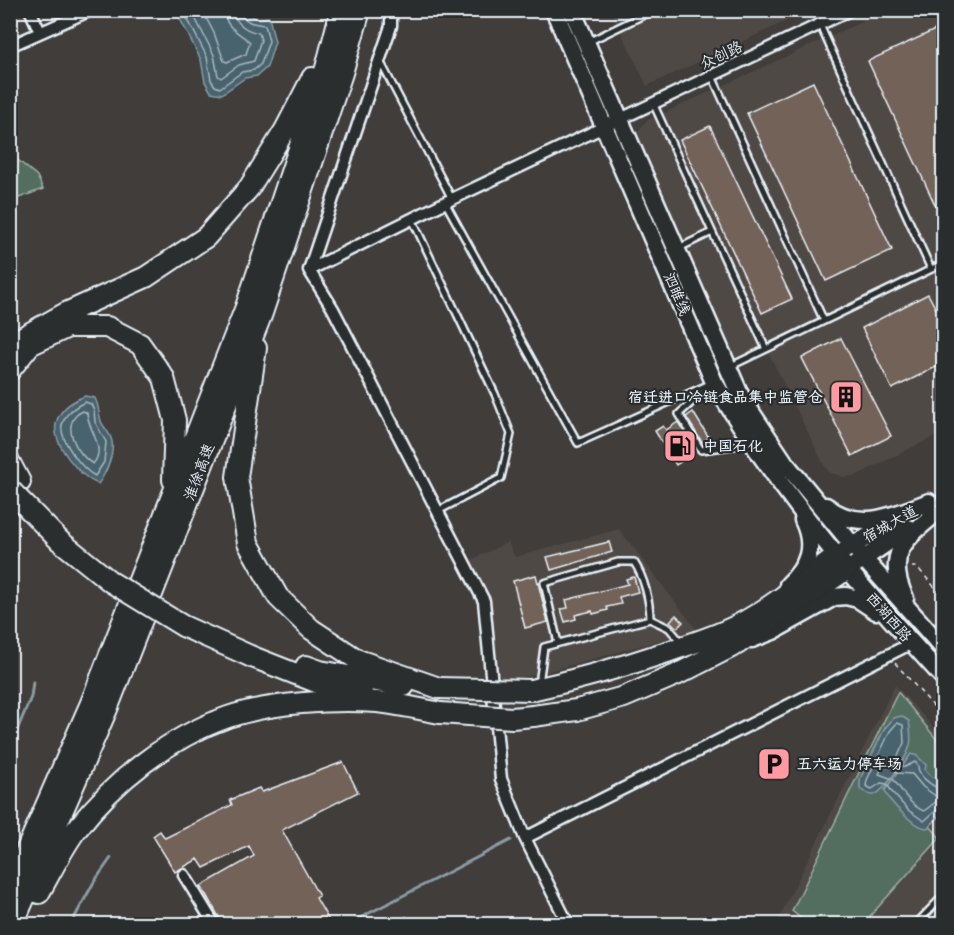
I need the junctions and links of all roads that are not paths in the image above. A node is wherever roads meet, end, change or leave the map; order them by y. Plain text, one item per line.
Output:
1 (30, 10) edge
2 (91, 10) edge
3 (391, 10) edge
4 (554, 10) edge
5 (572, 10) edge
6 (654, 10) edge
7 (850, 10) edge
8 (353, 12) edge
9 (820, 25) junction
10 (40, 32) junction
11 (332, 42) junction
12 (586, 43) junction
13 (10, 46) edge
14 (379, 60) junction
15 (712, 76) junction
16 (653, 103) junction
17 (620, 119) junction
18 (604, 126) junction
19 (448, 200) junction
20 (412, 219) junction
21 (712, 232) junction
22 (669, 253) junction
23 (944, 262) edge
24 (931, 269) junction
25 (309, 270) junction
26 (262, 313) junction
27 (824, 321) junction
28 (766, 349) junction
29 (10, 350) edge
30 (728, 368) junction
31 (10, 370) edge
32 (714, 382) junction
33 (753, 443) junction
34 (10, 463) edge
35 (15, 486) edge
36 (810, 494) junction
37 (173, 495) junction
38 (792, 498) junction
39 (938, 505) edge
40 (438, 511) junction
41 (850, 557) junction
42 (917, 619) junction
43 (650, 620) junction
44 (736, 635) junction
45 (907, 638) junction
46 (558, 643) junction
47 (684, 646) junction
48 (944, 649) edge
49 (249, 651) junction
50 (944, 678) edge
51 (439, 688) junction
52 (535, 689) junction
53 (440, 713) junction
54 (525, 838) junction
55 (184, 875) dead end
56 (10, 888) edge
57 (944, 895) edge
58 (13, 924) edge
59 (23, 924) edge
60 (214, 924) edge
61 (568, 924) edge
62 (916, 924) edge

1 - 10 street
2 - 10 street
3 - 14 street
4 - 18 main road, 泗睢线
5 - 12 main road, 泗睢线
6 - 12 lane
7 - 9 street, 众创路
8 - 11 highway, 淮徐高速
8 - 26 highway, 淮徐高速
9 - 15 street, 众创路
9 - 24 lane
10 - 13 street
11 - 29 highway
11 - 37 highway, 淮徐高速
12 - 17 main road, 泗睢线
14 - 19 lane
14 - 25 street
15 - 16 street, 众创路
15 - 27 lane
16 - 17 street, 众创路
16 - 21 lane
17 - 18 street, 众创路
17 - 22 main road, 泗睢线
18 - 19 street, 众创路
18 - 22 main road, 泗睢线
19 - 20 street, 众创路
19 - 32 lane
20 - 25 street, 众创路
20 - 40 lane
21 - 22 lane
21 - 28 lane
22 - 30 main road, 泗睢线
22 - 32 main road, 泗睢线
23 - 24 lane
24 - 27 lane
25 - 40 street
26 - 51 highway
26 - 58 highway, 淮徐高速
27 - 28 lane
28 - 30 lane
30 - 36 main road, 泗睢线
31 - 37 highway
32 - 33 main road, 泗睢线
32 - 33 lane
33 - 38 main road, 泗睢线
34 - 35 highway
35 - 49 highway, bridge
36 - 39 main road
36 - 41 main road, 泗睢线
37 - 56 highway, 淮徐高速
38 - 41 main road, 泗睢线
38 - 44 main road
39 - 41 main road, 宿城大道
39 - 42 main road
40 - 54 street
41 - 42 main road, 西湖西路
41 - 44 highway
41 - 45 main road, 西湖西路
42 - 48 main road, 西湖西路
43 - 46 lane
43 - 46 lane
43 - 47 lane
44 - 45 main road
44 - 47 highway
44 - 53 highway, bridge
45 - 50 main road, 西湖西路
45 - 54 street
46 - 52 lane
47 - 52 highway
49 - 51 highway
49 - 53 highway
51 - 52 highway, bridge
53 - 59 highway
54 - 61 street
55 - 60 street
57 - 62 lane

